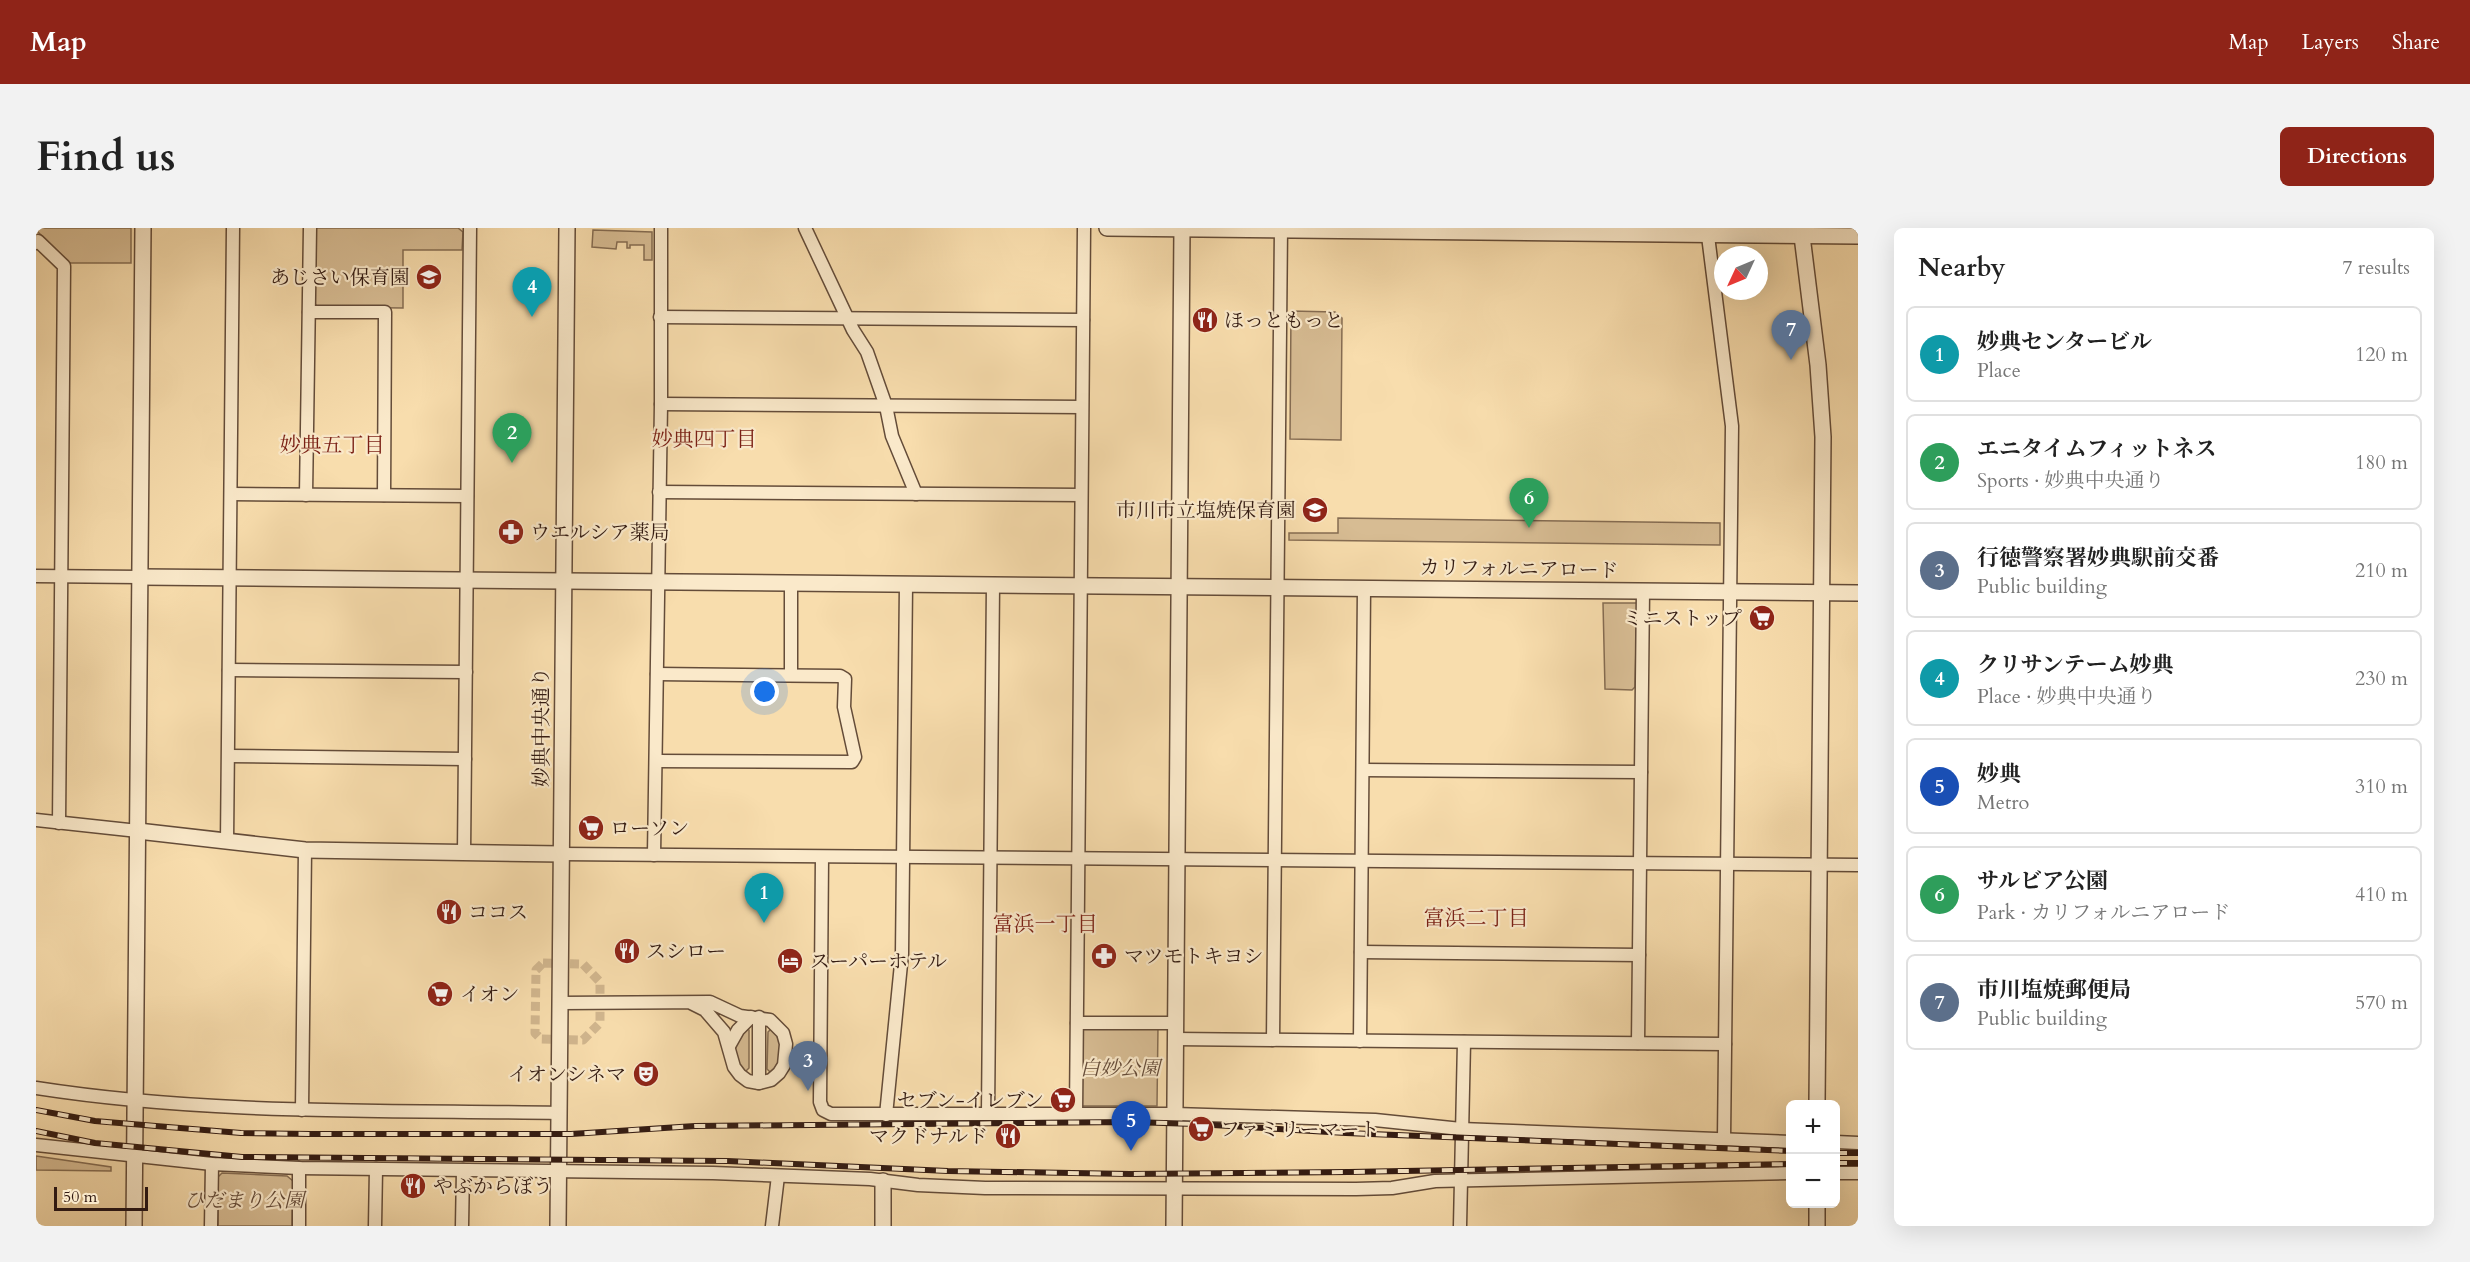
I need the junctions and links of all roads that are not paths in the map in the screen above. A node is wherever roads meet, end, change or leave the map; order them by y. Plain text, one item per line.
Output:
1 (143, 228) edge
2 (233, 228) edge
3 (310, 228) edge
4 (470, 228) edge
5 (567, 228) edge
6 (661, 228) edge
7 (805, 228) edge
8 (1084, 228) edge
9 (1107, 228) edge
10 (1182, 228) edge
11 (1281, 229) edge
12 (1423, 230) edge
13 (1508, 230) edge
14 (1707, 231) edge
15 (1801, 232) edge
16 (1858, 236) edge
17 (36, 243) edge
18 (309, 312) junction
19 (660, 317) junction
20 (848, 318) junction
21 (1083, 320) junction
22 (661, 404) junction
23 (886, 406) junction
24 (1081, 407) junction
25 (659, 492) junction
26 (231, 494) junction
27 (916, 494) junction
28 (306, 495) junction
29 (384, 495) junction
30 (1081, 495) junction
31 (467, 496) junction
32 (36, 576) edge
33 (61, 576) junction
34 (140, 577) junction
35 (230, 578) junction
36 (467, 580) junction
37 (563, 581) junction
38 (658, 582) junction
39 (791, 583) junction
40 (906, 585) junction
41 (993, 585) junction
42 (1080, 586) junction
43 (1180, 587) junction
44 (1277, 588) junction
45 (1364, 589) junction
46 (1643, 591) junction
47 (1731, 592) junction
48 (1822, 592) junction
49 (1858, 592) edge
50 (229, 670) junction
51 (466, 672) junction
52 (657, 674) junction
53 (791, 675) junction
54 (229, 756) junction
55 (465, 759) junction
56 (656, 761) junction
57 (1363, 770) junction
58 (1641, 772) junction
59 (36, 820) edge
60 (59, 822) junction
61 (138, 831) junction
62 (227, 842) junction
63 (304, 850) junction
64 (464, 853) junction
65 (562, 854) junction
66 (654, 855) junction
67 (822, 857) junction
68 (903, 857) junction
69 (990, 859) junction
70 (1079, 859) junction
71 (1177, 860) junction
72 (1275, 861) junction
73 (1362, 862) junction
74 (1641, 864) junction
75 (1728, 864) junction
76 (1819, 865) junction
77 (1858, 865) edge
78 (1361, 952) junction
79 (1639, 955) junction
80 (561, 1003) junction
81 (691, 1003) junction
82 (755, 1017) junction
83 (1077, 1023) junction
84 (1176, 1023) junction
85 (1175, 1040) junction
86 (1273, 1040) junction
87 (1360, 1041) junction
88 (1464, 1042) junction
89 (1638, 1043) junction
90 (1725, 1044) junction
91 (729, 1046) junction
92 (759, 1083) junction
93 (36, 1088) edge
94 (135, 1100) junction
95 (1817, 1100) edge
96 (302, 1110) junction
97 (559, 1113) junction
98 (988, 1114) junction
99 (1076, 1114) junction
100 (1175, 1114) junction
101 (886, 1115) junction
102 (1461, 1129) junction
103 (1724, 1139) junction
104 (1786, 1142) edge
105 (1840, 1143) edge
106 (1858, 1143) edge
107 (36, 1145) edge
108 (135, 1157) junction
109 (212, 1164) junction
110 (299, 1168) junction
111 (376, 1169) junction
112 (463, 1170) junction
113 (558, 1171) junction
114 (1786, 1173) edge
115 (1840, 1173) edge
116 (1858, 1173) edge
117 (778, 1176) junction
118 (1460, 1180) junction
119 (883, 1181) junction
120 (1174, 1190) junction
121 (1817, 1208) edge
122 (134, 1226) edge
123 (211, 1226) edge
124 (298, 1226) edge
125 (375, 1226) edge
126 (462, 1226) edge
127 (558, 1226) edge
128 (772, 1226) edge
129 (883, 1226) edge
130 (1174, 1226) edge
131 (1460, 1226) edge
132 (1817, 1226) edge

1 - 34 street
2 - 26 street
3 - 18 street
4 - 31 street
5 - 37 street, 妙典中央通り
6 - 19 street
7 - 20 street
8 - 21 street
9 - 10 street
10 - 11 street
10 - 43 street
11 - 12 street
11 - 44 street
12 - 13 street
13 - 14 street
14 - 15 street
14 - 47 street
15 - 16 street
15 - 48 street
17 - 33 street
18 - 28 street
18 - 29 street
19 - 20 street
19 - 22 street
20 - 21 street
20 - 23 street
21 - 24 street
22 - 23 street
22 - 25 street
23 - 24 street
23 - 27 street
24 - 30 street
25 - 27 street
25 - 38 street
26 - 28 street
26 - 35 street
27 - 30 street
28 - 29 street
29 - 31 street
30 - 42 street
31 - 36 street
32 - 33 street
33 - 34 street
33 - 60 street
34 - 35 street, カリフォルニアロード
34 - 61 street
35 - 36 street, カリフォルニアロード
35 - 50 street
36 - 37 street, カリフォルニアロード
36 - 51 street
37 - 38 street, カリフォルニアロード
37 - 65 street, 妙典中央通り
38 - 39 street, カリフォルニアロード
38 - 52 street
39 - 40 street, カリフォルニアロード
39 - 53 street
40 - 41 street, カリフォルニアロード
40 - 68 street
41 - 42 street, カリフォルニアロード
41 - 69 street
42 - 43 street, カリフォルニアロード
42 - 70 street
43 - 44 street, カリフォルニアロード
43 - 71 street
44 - 45 street, カリフォルニアロード
44 - 72 street
45 - 46 street, カリフォルニアロード
45 - 57 street
46 - 47 street, カリフォルニアロード
46 - 58 street
47 - 48 street, カリフォルニアロード
47 - 75 street
48 - 49 street, カリフォルニアロード
48 - 76 street
50 - 51 street
50 - 54 street
51 - 55 street
52 - 53 street
52 - 56 street
53 - 56 street
54 - 55 street
54 - 62 street
55 - 64 street
56 - 66 street
57 - 58 street
57 - 73 street
58 - 74 street
59 - 60 street
60 - 61 street
61 - 62 street
61 - 94 street
62 - 63 street
63 - 64 street
63 - 96 street
64 - 65 street
65 - 66 street
65 - 80 street, 妙典中央通り
66 - 67 street
67 - 68 street
67 - 101 street
68 - 69 street
68 - 101 street
69 - 70 street
69 - 98 street
70 - 71 street
70 - 83 street
71 - 72 street
71 - 84 street
72 - 73 street
72 - 86 street
73 - 74 street
73 - 78 street
74 - 75 street
74 - 79 street
75 - 76 street
75 - 90 street
76 - 77 street
76 - 95 street
78 - 79 street
78 - 87 street
79 - 89 street
80 - 81 street
80 - 97 street, 妙典中央通り
81 - 82 street
81 - 91 street
82 - 91 street
82 - 92 street
82 - 92 street
83 - 84 street
83 - 99 street
84 - 85 street
85 - 86 street
85 - 100 street
86 - 87 street
87 - 88 street
88 - 89 street
88 - 102 street
89 - 90 street
90 - 103 street
91 - 92 street
93 - 94 street
94 - 96 street
94 - 108 street
96 - 97 street
97 - 113 street, 妙典中央通り
98 - 99 street
98 - 101 street
99 - 100 street
100 - 102 street
100 - 120 street
102 - 103 street
102 - 118 street
103 - 104 street
105 - 106 street
107 - 108 street
108 - 109 street
108 - 122 street
109 - 110 street
109 - 123 street
110 - 111 street
110 - 124 street
111 - 112 street
111 - 125 street
112 - 113 street
112 - 126 street
113 - 117 street
113 - 127 street, 妙典中央通り
114 - 118 street
115 - 116 street
117 - 119 street
117 - 128 street
118 - 120 street
118 - 131 street
119 - 120 street
119 - 129 street
120 - 130 street
121 - 132 street

